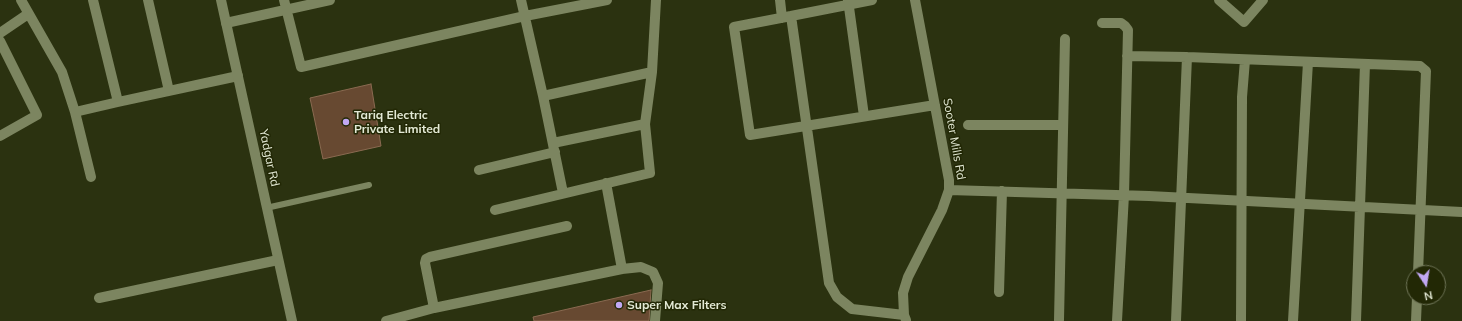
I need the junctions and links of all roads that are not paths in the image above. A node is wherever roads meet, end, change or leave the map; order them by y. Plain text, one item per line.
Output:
1 (21, 0) edge
2 (93, 0) edge
3 (148, 0) edge
4 (221, 0) edge
5 (330, 0) edge
6 (521, 0) edge
7 (607, 0) edge
8 (656, 0) edge
9 (780, 0) edge
10 (872, 0) edge
11 (914, 0) edge
12 (1219, 0) edge
13 (1262, 0) edge
14 (848, 2) edge
15 (285, 5) edge
16 (28, 14) junction
17 (525, 16) junction
18 (787, 17) junction
19 (226, 23) junction
20 (1102, 23) dead end
21 (0, 33) edge
22 (1065, 39) dead end
23 (0, 41) edge
24 (1127, 56) junction
25 (1187, 57) junction
26 (1245, 60) junction
27 (1308, 62) junction
28 (1365, 64) junction
29 (652, 72) junction
30 (238, 76) junction
31 (169, 91) junction
32 (543, 96) junction
33 (118, 102) junction
34 (935, 105) junction
35 (75, 112) junction
36 (864, 116) junction
37 (645, 124) junction
38 (807, 125) junction
39 (968, 125) dead end
40 (1062, 125) junction
41 (0, 136) edge
42 (554, 148) junction
43 (479, 170) dead end
44 (91, 177) dead end
45 (606, 183) junction
46 (369, 185) dead end
47 (949, 190) junction
48 (1002, 191) junction
49 (563, 193) junction
50 (1061, 193) junction
51 (1124, 195) junction
52 (1182, 198) junction
53 (1242, 201) junction
54 (1299, 204) junction
55 (1360, 207) junction
56 (266, 208) junction
57 (495, 210) dead end
58 (1421, 210) junction
59 (1462, 212) edge
60 (567, 226) dead end
61 (278, 260) junction
62 (1418, 265) edge
63 (622, 268) junction
64 (999, 292) dead end
65 (99, 298) dead end
66 (1417, 305) edge
67 (434, 308) junction
68 (906, 318) edge
69 (1059, 320) edge
70 (292, 321) edge
71 (386, 321) edge
72 (655, 321) edge
73 (1117, 321) edge
74 (1176, 321) edge
75 (1241, 321) edge
76 (1293, 321) edge
77 (1356, 321) edge
78 (1416, 321) edge

1 - 16 street
2 - 33 street
3 - 31 street
4 - 19 street, Yadgar Rd
5 - 15 street
6 - 17 street
7 - 17 street
8 - 29 street
9 - 18 street
10 - 14 street
11 - 34 street, Sooter Mills Rd
12 - 13 street
14 - 18 street
14 - 36 street
15 - 17 street
15 - 19 street
16 - 21 street
16 - 35 street
17 - 32 street
18 - 38 street
18 - 38 street
19 - 30 street, Yadgar Rd
20 - 24 street
22 - 40 street
23 - 41 street
24 - 25 street
24 - 51 street
25 - 26 street
25 - 52 street
26 - 27 street
26 - 53 street
27 - 28 street
27 - 54 street
28 - 55 street
28 - 58 street
29 - 32 street
29 - 37 street
30 - 31 street
30 - 56 street, Yadgar Rd
31 - 33 street
32 - 42 street
33 - 35 street
34 - 36 street
34 - 47 street, Sooter Mills Rd
35 - 44 street
36 - 38 street
37 - 42 street
37 - 45 street
38 - 68 street
39 - 40 street
40 - 50 street
42 - 43 street
42 - 49 street
45 - 49 street
45 - 63 street
46 - 56 lane
47 - 48 street
47 - 68 street, Sooter Mills Rd
48 - 50 street
48 - 64 street
49 - 57 street
50 - 51 street
50 - 69 street
51 - 52 street
51 - 73 street
52 - 53 street
52 - 74 street
53 - 54 street
53 - 75 street
54 - 55 street
54 - 76 street
55 - 58 street
55 - 77 street
56 - 61 street, Yadgar Rd
58 - 59 street
58 - 62 street
60 - 67 street
61 - 65 street
61 - 70 street, Yadgar Rd
63 - 67 street
63 - 72 street
66 - 78 street
67 - 71 street

